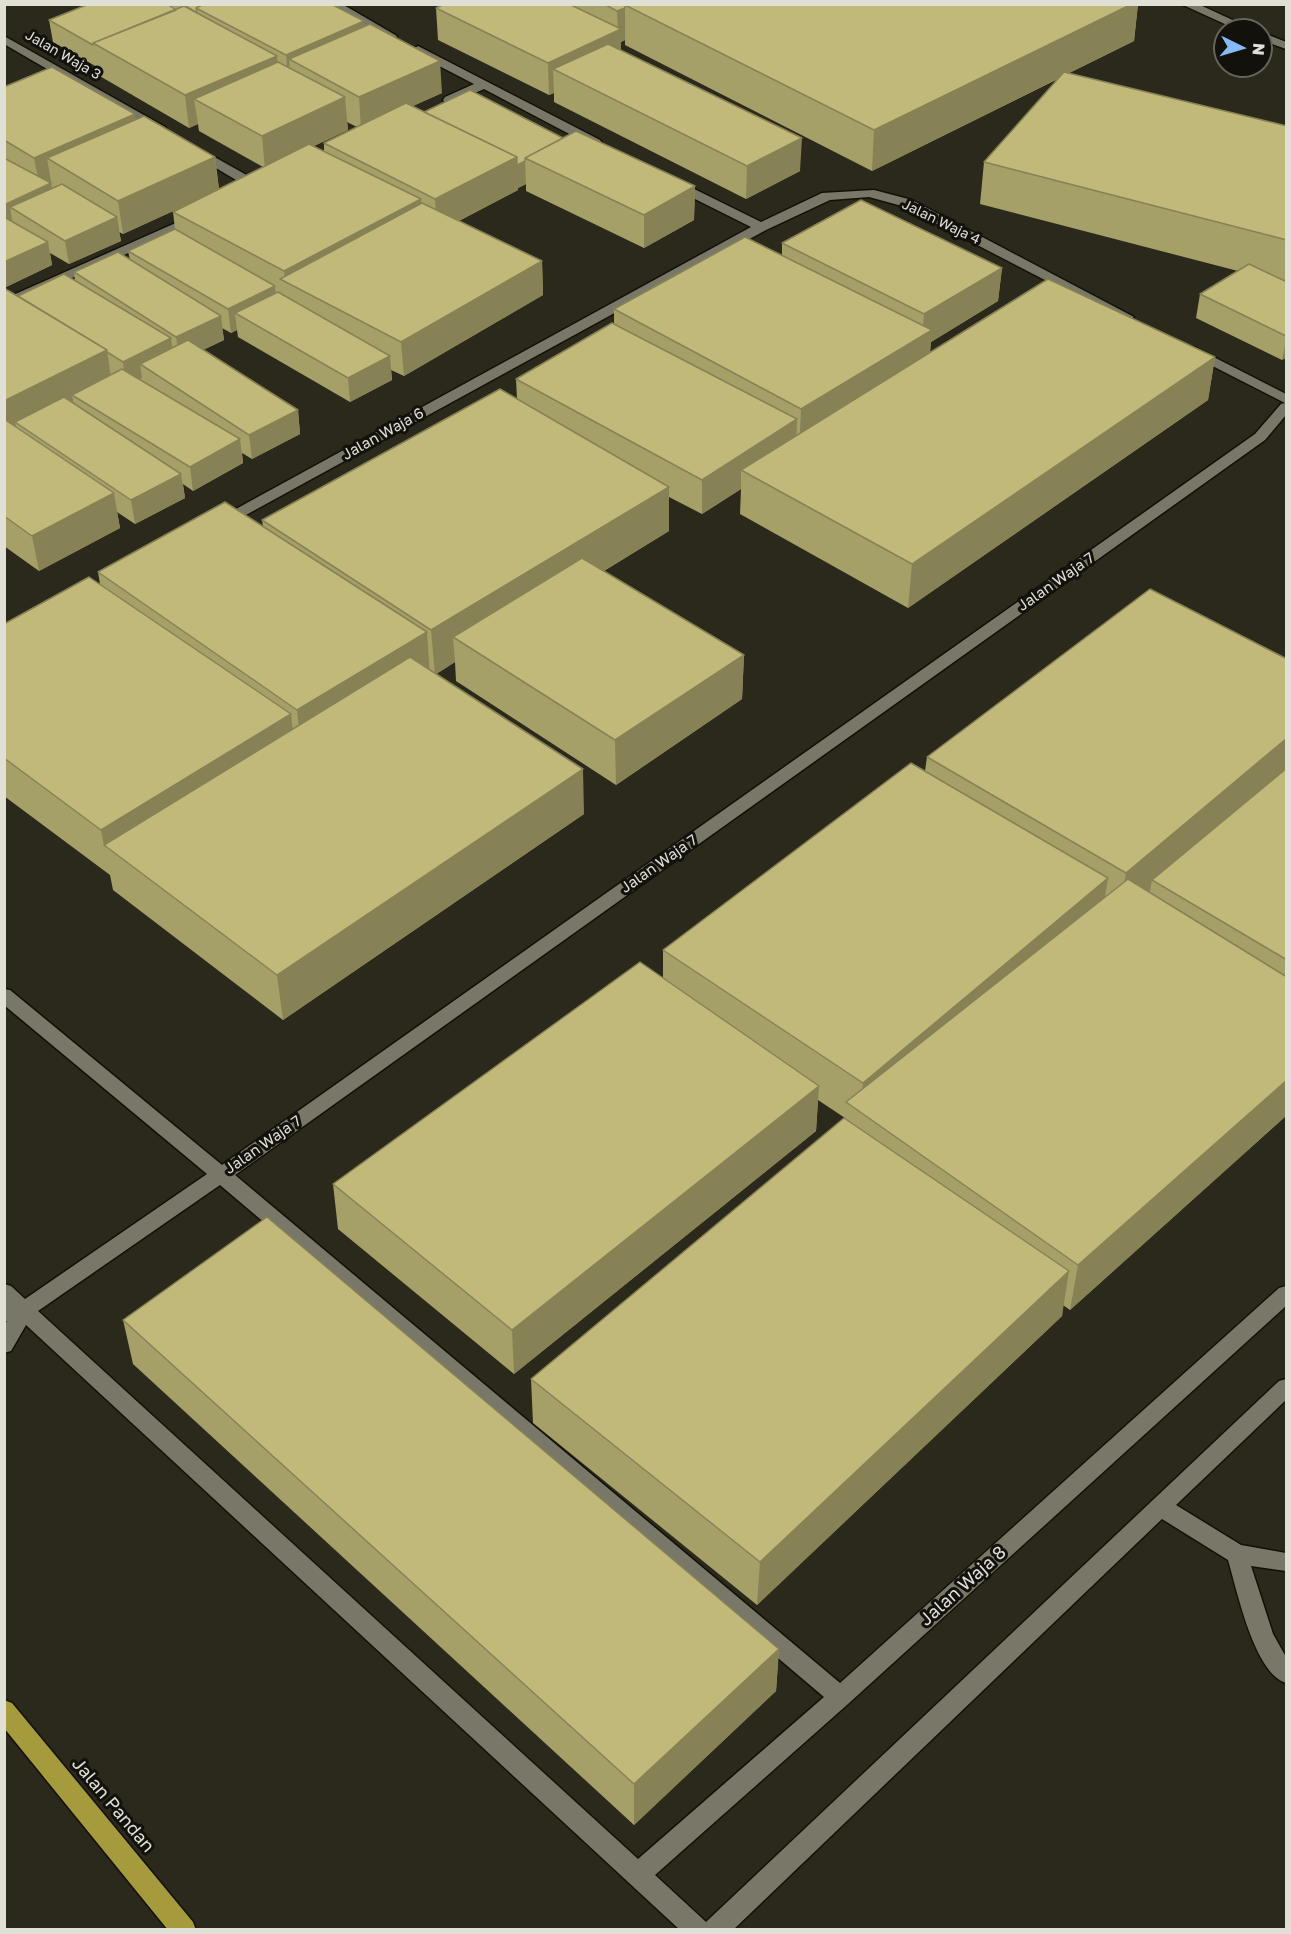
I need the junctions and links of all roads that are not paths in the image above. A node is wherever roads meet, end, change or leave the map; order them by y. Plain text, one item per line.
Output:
1 (332, 4) edge
2 (1187, 4) edge
3 (1220, 18) edge
4 (4, 39) edge
5 (483, 85) junction
6 (441, 104) edge
7 (606, 148) edge
8 (658, 174) edge
9 (261, 188) edge
10 (208, 213) edge
11 (760, 227) junction
12 (4, 304) edge
13 (1139, 323) edge
14 (1181, 345) edge
15 (1287, 399) edge
16 (1287, 407) edge
17 (204, 532) edge
18 (4, 995) edge
19 (221, 1175) junction
20 (4, 1292) edge
21 (1287, 1294) edge
22 (14, 1312) edge
23 (4, 1345) edge
24 (1287, 1387) edge
25 (1160, 1506) junction
26 (1237, 1554) junction
27 (1287, 1562) edge
28 (1287, 1673) edge
29 (840, 1697) junction
30 (4, 1710) edge
31 (638, 1875) junction
32 (184, 1929) edge
33 (698, 1929) edge
34 (715, 1929) edge

1 - 5 street
2 - 3 street
4 - 9 street, Jalan Waja 3
5 - 6 street
5 - 7 street
8 - 11 street
10 - 12 street
11 - 13 street, Jalan Waja 4
11 - 17 street, Jalan Waja 6
14 - 15 street
16 - 19 street, Jalan Waja 7
18 - 19 street
19 - 22 street, Jalan Waja 7
19 - 29 street
20 - 22 street
21 - 29 street, Jalan Waja 8
22 - 23 street, Jalan Waja 7
22 - 31 street
24 - 25 street
25 - 26 street
25 - 34 street
26 - 27 street
26 - 28 street
29 - 31 street, Jalan Waja 8
30 - 32 highway, Jalan Pandan
31 - 33 street

